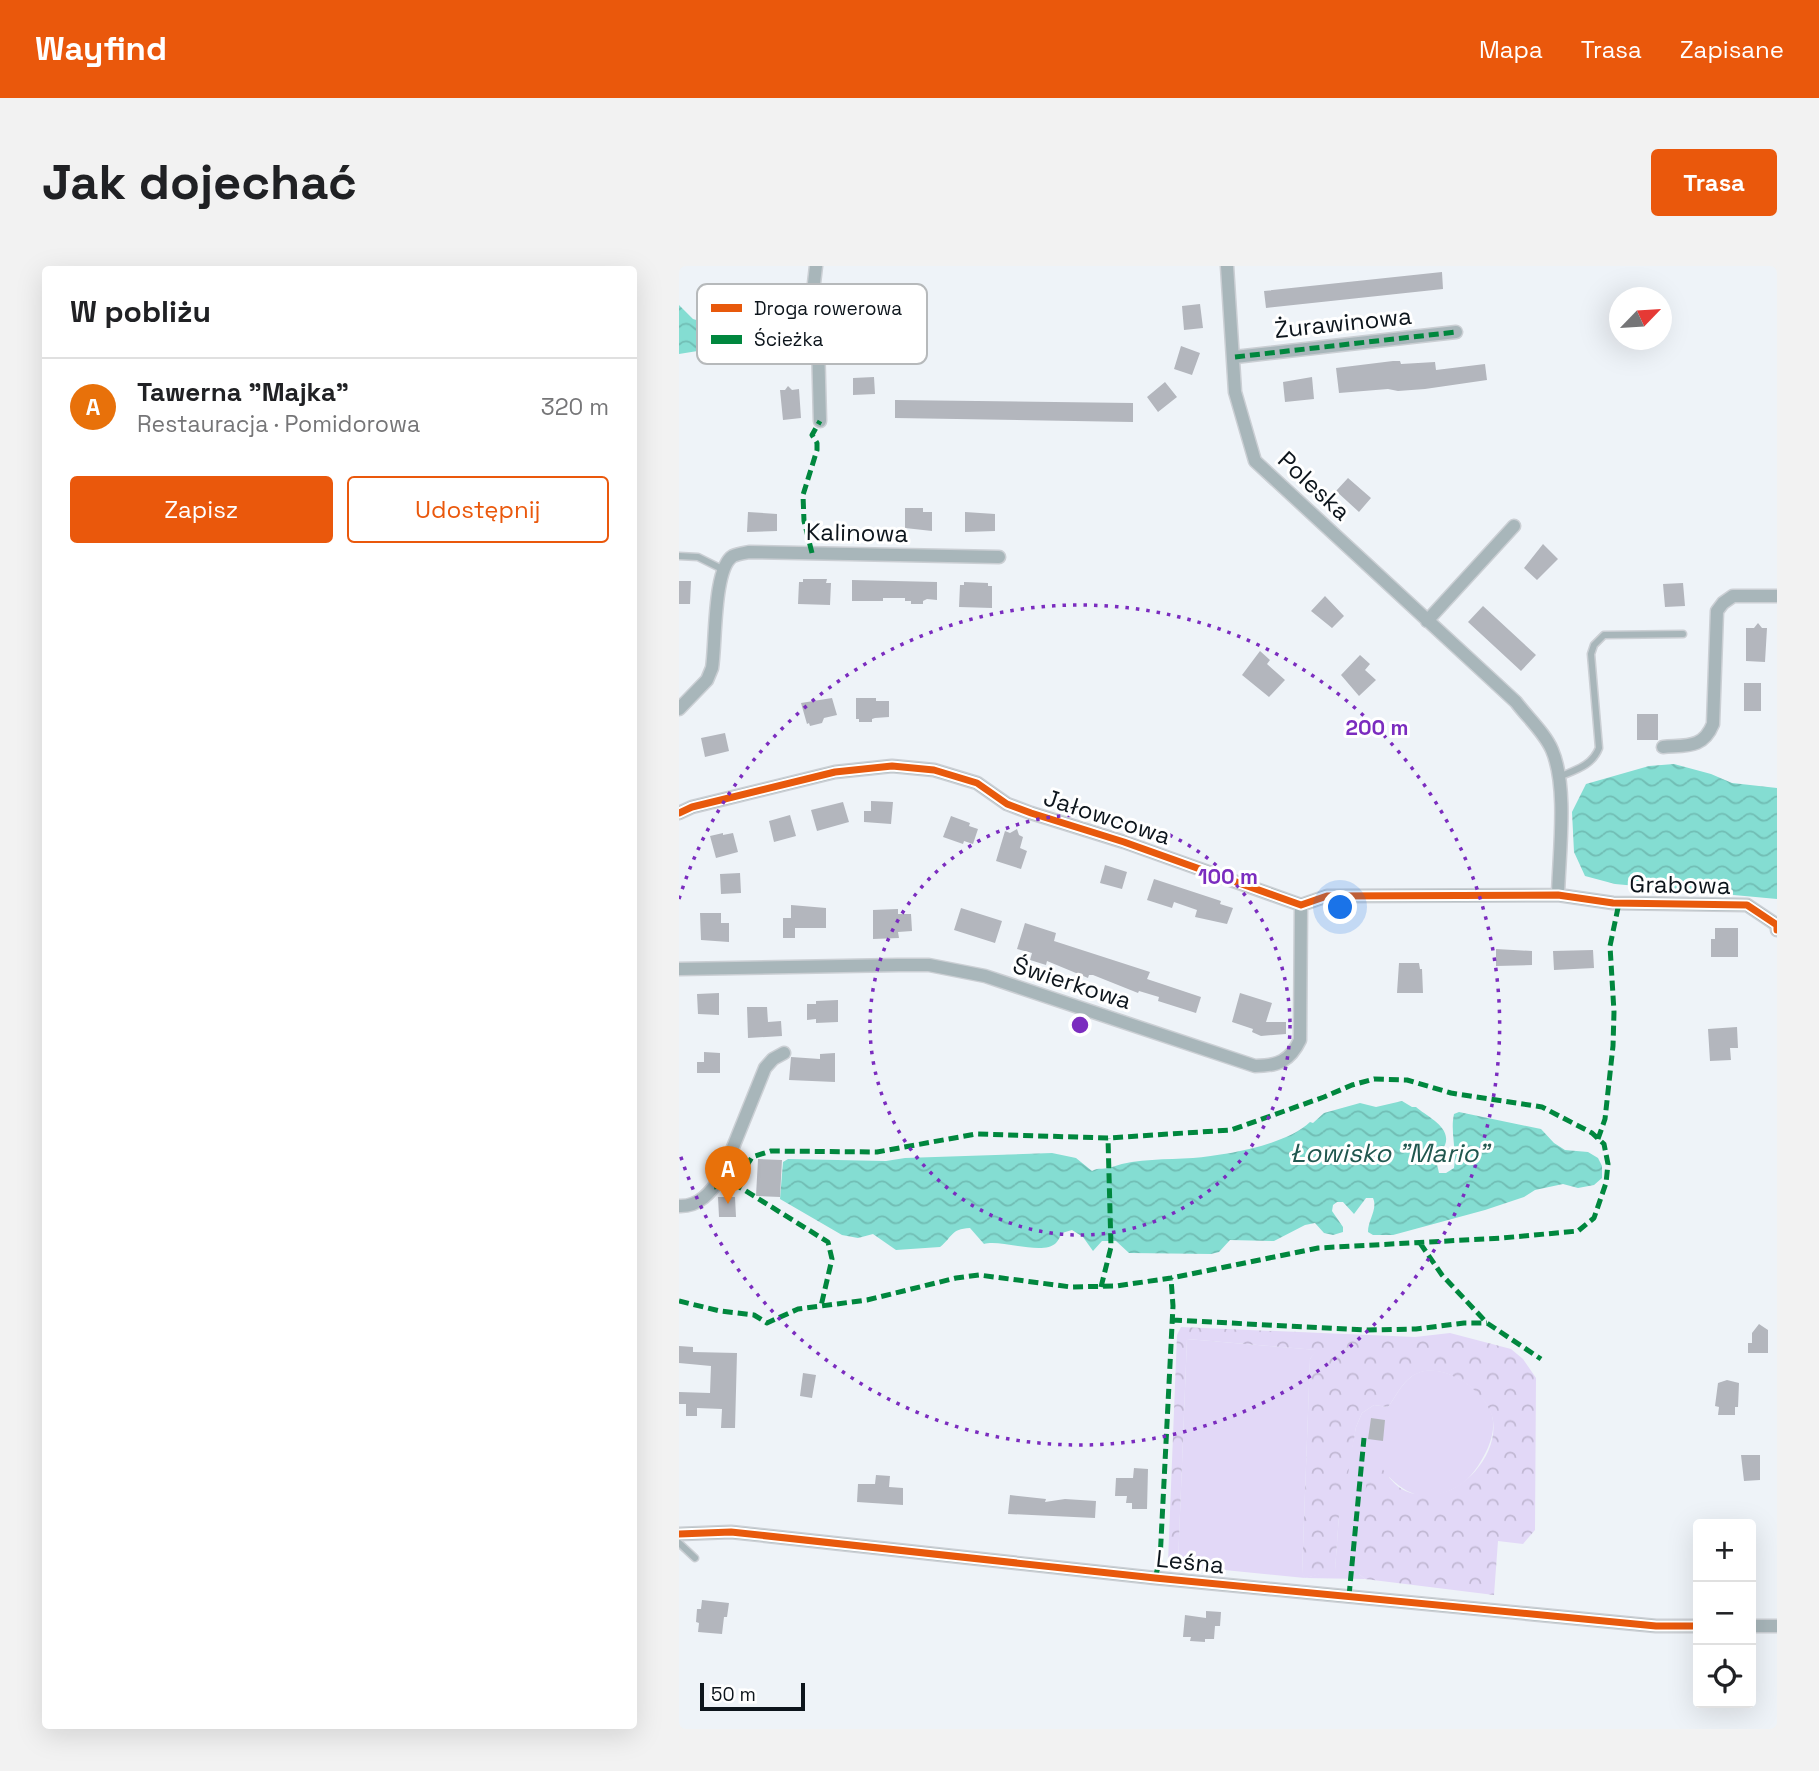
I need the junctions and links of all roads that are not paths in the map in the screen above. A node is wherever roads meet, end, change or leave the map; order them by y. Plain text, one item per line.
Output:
1 (816, 266) edge
2 (1227, 266) edge
3 (814, 284) edge
4 (1456, 332) dead end
5 (1235, 357) junction
6 (819, 364) edge
7 (820, 421) dead end
8 (1514, 526) dead end
9 (679, 556) edge
10 (999, 557) dead end
11 (722, 569) junction
12 (1777, 596) edge
13 (1427, 621) junction
14 (1683, 634) dead end
15 (679, 709) edge
16 (1663, 747) dead end
17 (1559, 777) junction
18 (679, 813) edge
19 (1557, 895) junction
20 (1301, 905) junction
21 (1777, 927) edge
22 (679, 969) edge
23 (784, 1054) dead end
24 (679, 1206) edge
25 (679, 1534) edge
26 (679, 1543) edge
27 (695, 1558) dead end
28 (1693, 1626) edge
29 (1756, 1626) edge
30 (1777, 1626) edge

1 - 3 street
2 - 5 street, Poleska
4 - 5 street, Żurawinowa
5 - 13 street, Poleska
6 - 7 street
8 - 13 street
9 - 11 lane
10 - 11 street, Kalinowa
11 - 15 street
12 - 16 street
13 - 17 street, Poleska
14 - 17 lane
17 - 19 street, Poleska
18 - 20 street, Jałowcowa
19 - 20 street
19 - 21 street, Grabowa
20 - 22 street, Świerkowa
23 - 24 street
25 - 28 street, Leśna
26 - 27 lane
29 - 30 street

